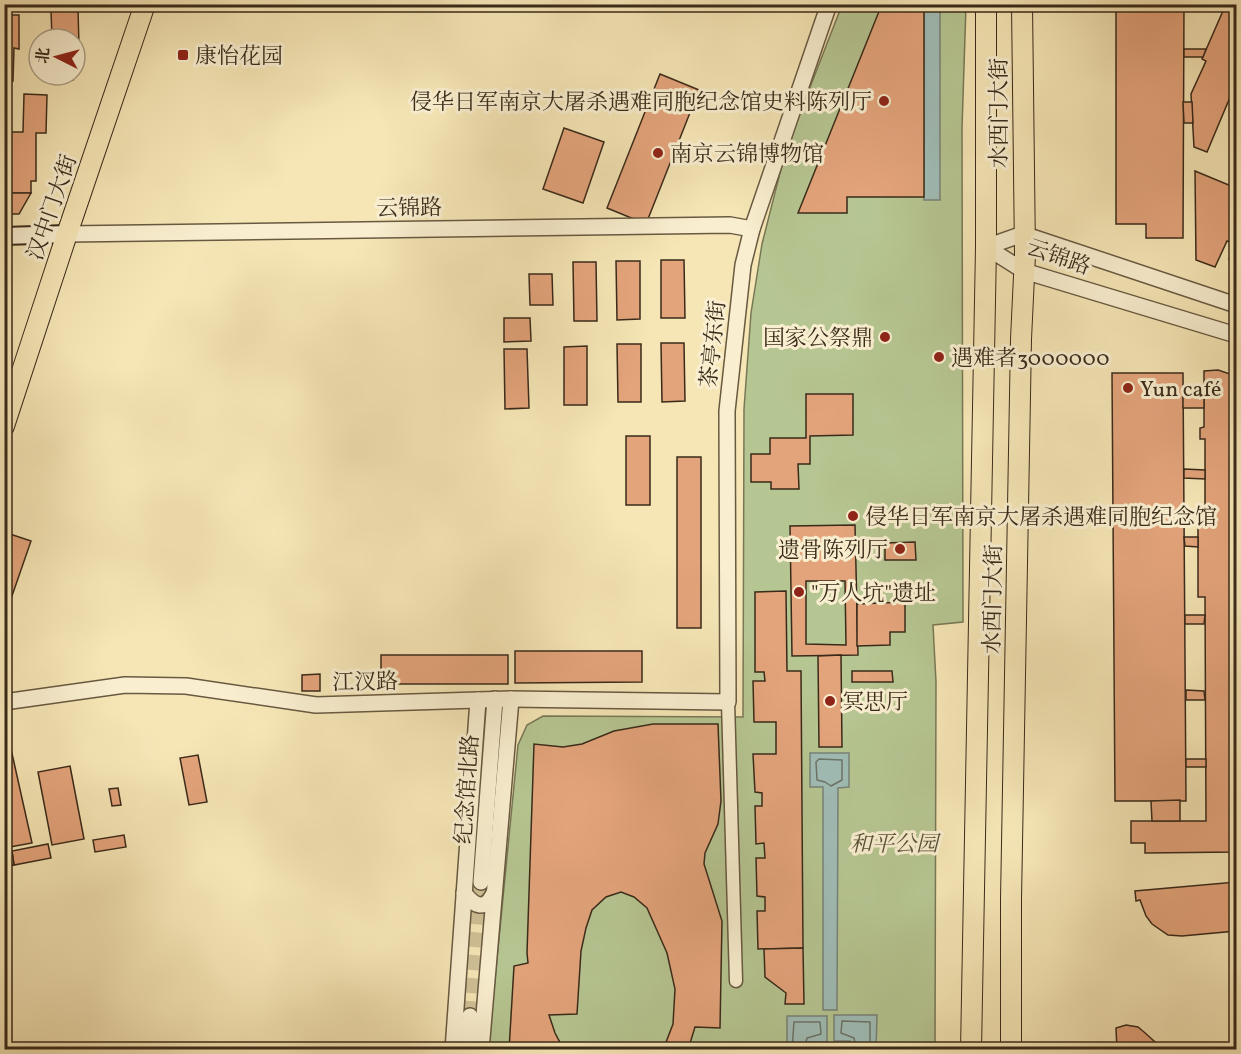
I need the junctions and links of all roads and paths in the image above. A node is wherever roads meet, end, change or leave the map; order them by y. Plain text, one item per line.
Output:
1 (145, 4) edge
2 (829, 4) edge
3 (986, 4) edge
4 (1022, 4) edge
5 (752, 229) junction
6 (66, 234) junction
7 (1023, 234) junction
8 (4, 236) edge
9 (986, 248) junction
10 (1024, 271) junction
11 (1236, 305) edge
12 (1236, 335) edge
13 (4, 426) edge
14 (495, 699) junction
15 (511, 699) junction
16 (478, 700) junction
17 (4, 702) edge
18 (728, 702) junction
19 (482, 882) tunnel mouth
20 (464, 893) junction
21 (494, 893) junction
22 (462, 932) junction
23 (491, 933) junction
24 (459, 963) junction
25 (488, 969) junction
26 (736, 981) dead end
27 (456, 1002) junction
28 (484, 1006) junction
29 (470, 1016) tunnel mouth
30 (453, 1050) edge
31 (467, 1050) edge
32 (481, 1050) edge
33 (971, 1050) edge
34 (1011, 1050) edge

1 - 6 main road, 汉中门大街
2 - 5 street, 茶亭东街
3 - 9 main road, 水西门大街
4 - 7 main road, 水西门大街
5 - 6 street, 云锦路
5 - 18 street, 茶亭东街
6 - 8 main road
6 - 13 main road, 汉中门大街
7 - 9 street, 云锦路
7 - 10 main road, 水西门大街
7 - 11 street, 云锦路
9 - 10 street, 云锦路
9 - 33 main road, 水西门大街
10 - 12 street, 云锦路
10 - 34 main road, 水西门大街
14 - 15 street, 江汊路
14 - 16 street, 江汊路
14 - 19 street, 纪念馆北路
15 - 18 street, 江汊路
15 - 21 street
16 - 17 street, 江汊路
16 - 20 street
18 - 26 street
20 - 21 street
20 - 22 street
21 - 23 street
22 - 23 street
22 - 24 street
23 - 25 street
24 - 25 street
24 - 27 street
25 - 28 street
27 - 28 street
27 - 30 street
28 - 32 street
29 - 31 street

